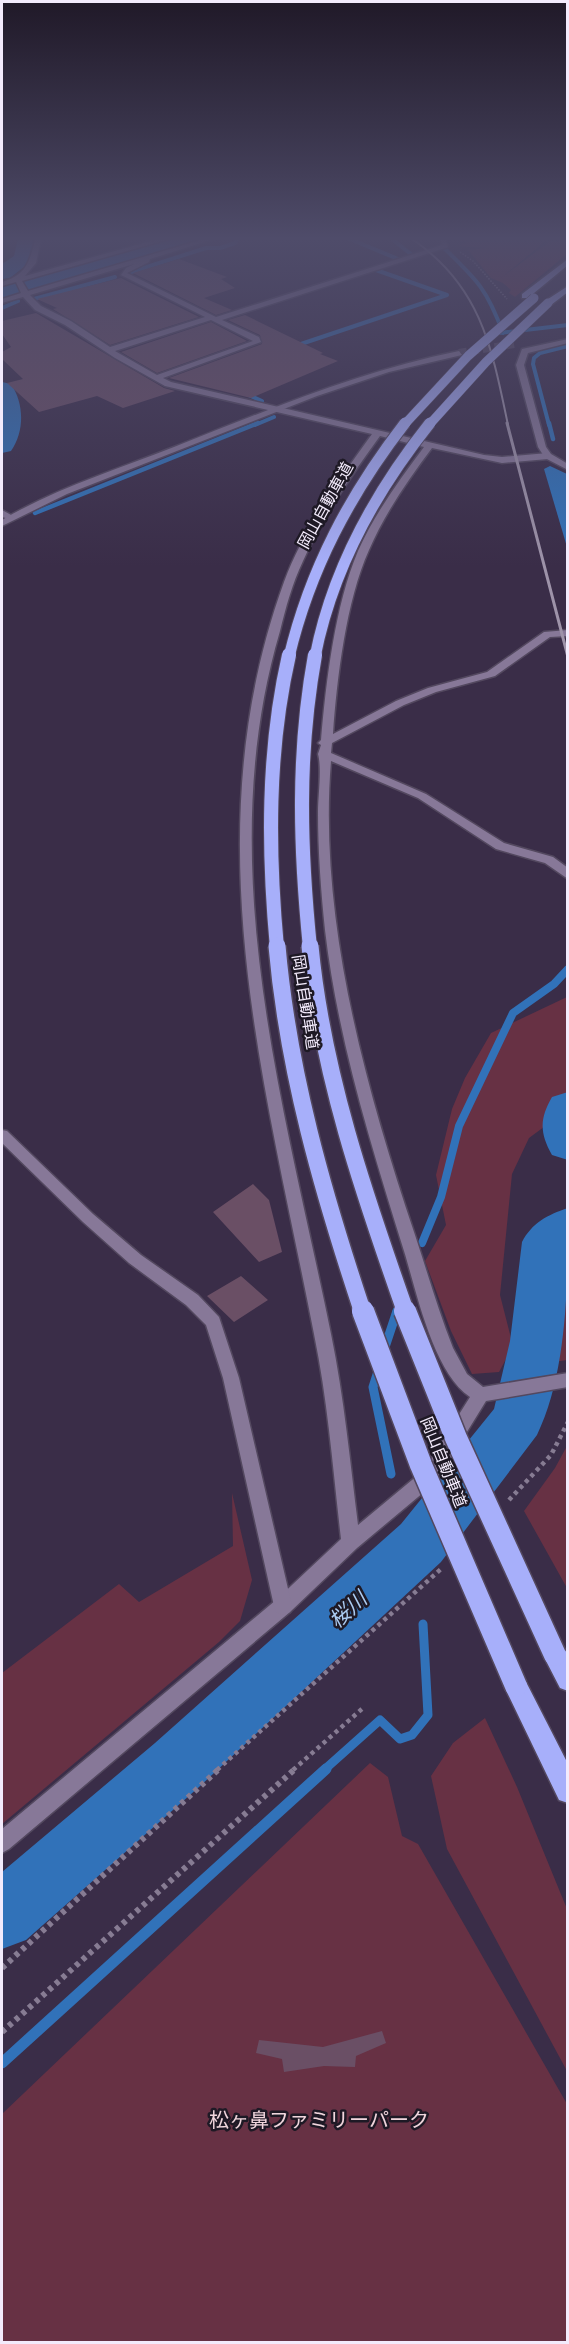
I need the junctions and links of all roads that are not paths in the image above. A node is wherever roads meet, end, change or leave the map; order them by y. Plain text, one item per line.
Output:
1 (115, 348) edge
2 (239, 348) edge
3 (474, 348) tunnel mouth
4 (496, 348) edge
5 (531, 348) edge
6 (110, 350) joint
7 (459, 353) tunnel mouth
8 (155, 378) junction
9 (277, 410) junction
10 (377, 434) junction
11 (429, 446) junction
12 (548, 456) junction
13 (567, 468) edge
14 (4, 518) edge
15 (567, 633) edge
16 (324, 748) junction
17 (567, 876) edge
18 (2, 1135) edge
19 (560, 1381) edge
20 (488, 1394) junction
21 (351, 1542) junction
22 (283, 1606) junction
23 (567, 1680) edge
24 (567, 1791) edge
25 (2, 1842) edge

1 - 6 street
2 - 8 street
3 - 24 highway, 岡山自動車道, bridge
4 - 23 highway, 岡山自動車道, bridge
5 - 12 street
6 - 8 street
7 - 9 street
8 - 9 street
9 - 10 street
9 - 14 street
10 - 11 street
10 - 21 street
11 - 12 street
11 - 16 street
12 - 13 street
15 - 16 street
16 - 17 street
16 - 20 street
18 - 22 street
19 - 20 street
20 - 21 street
21 - 22 street
22 - 25 street

